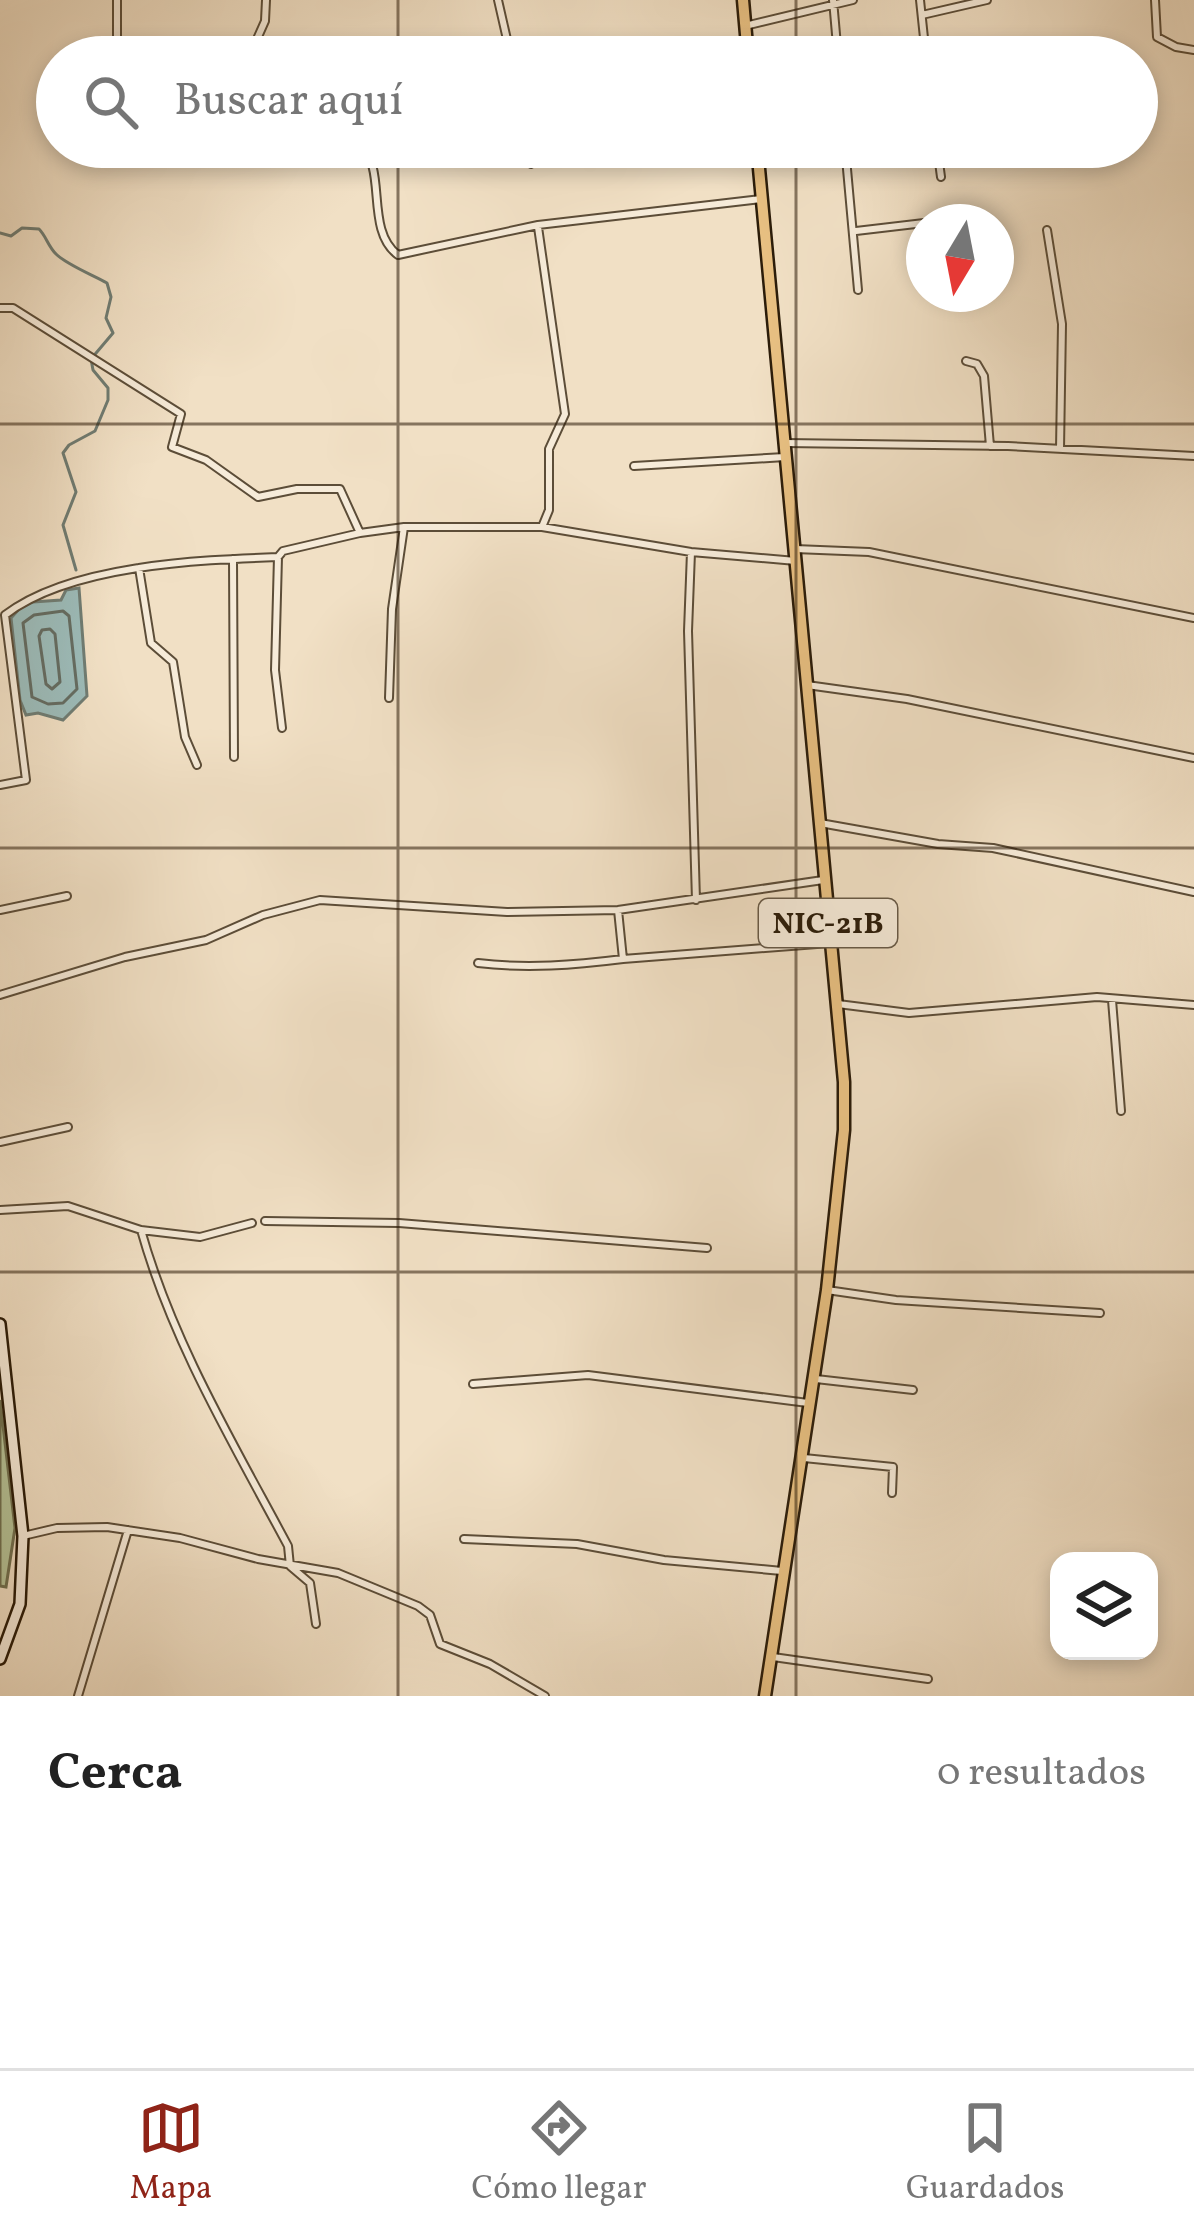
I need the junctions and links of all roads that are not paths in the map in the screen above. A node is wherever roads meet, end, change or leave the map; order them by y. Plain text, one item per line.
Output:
1 (117, 0) edge
2 (266, 0) edge
3 (498, 0) edge
4 (742, 0) edge
5 (853, 0) edge
6 (920, 0) edge
7 (987, 0) edge
8 (1155, 0) edge
9 (833, 3) edge
10 (922, 15) junction
11 (745, 26) junction
12 (117, 36) edge
13 (258, 36) edge
14 (506, 36) edge
15 (746, 36) edge
16 (836, 36) edge
17 (924, 36) edge
18 (1157, 36) edge
19 (1158, 38) edge
20 (1194, 50) edge
21 (371, 168) edge
22 (759, 168) edge
23 (847, 168) edge
24 (940, 168) edge
25 (941, 177) dead end
26 (761, 199) junction
27 (538, 225) junction
28 (906, 225) edge
29 (1047, 230) dead end
30 (854, 231) junction
31 (858, 290) dead end
32 (0, 308) edge
33 (966, 362) dead end
34 (990, 446) junction
35 (1060, 449) junction
36 (785, 450) junction
37 (1194, 456) edge
38 (634, 466) dead end
39 (404, 527) junction
40 (542, 527) junction
41 (360, 532) junction
42 (691, 552) junction
43 (795, 555) junction
44 (278, 556) junction
45 (232, 559) junction
46 (139, 568) junction
47 (1194, 618) edge
48 (807, 685) junction
49 (388, 698) dead end
50 (281, 728) dead end
51 (234, 757) dead end
52 (1194, 758) edge
53 (197, 765) dead end
54 (0, 785) edge
55 (820, 823) junction
56 (823, 880) junction
57 (1194, 892) edge
58 (67, 896) dead end
59 (696, 899) junction
60 (0, 910) edge
61 (618, 910) junction
62 (830, 943) junction
63 (623, 959) junction
64 (478, 962) dead end
65 (0, 995) edge
66 (1112, 1000) junction
67 (834, 1004) junction
68 (1194, 1005) edge
69 (1121, 1111) dead end
70 (68, 1127) dead end
71 (0, 1142) edge
72 (0, 1210) edge
73 (265, 1221) dead end
74 (251, 1223) dead end
75 (141, 1230) junction
76 (707, 1248) dead end
77 (827, 1290) junction
78 (1100, 1313) dead end
79 (0, 1324) edge
80 (812, 1378) junction
81 (473, 1384) dead end
82 (913, 1390) dead end
83 (808, 1403) junction
84 (800, 1457) junction
85 (892, 1493) dead end
86 (128, 1530) junction
87 (23, 1536) junction
88 (464, 1539) dead end
89 (290, 1565) junction
90 (782, 1571) junction
91 (316, 1624) dead end
92 (770, 1657) junction
93 (0, 1659) edge
94 (928, 1679) dead end
95 (78, 1696) edge
96 (544, 1696) edge
97 (765, 1696) edge

1 - 12 street
2 - 13 street
3 - 14 street
4 - 11 highway
5 - 9 street
6 - 10 street
7 - 10 street
8 - 18 street
9 - 11 street
9 - 16 street
10 - 17 street
11 - 15 highway
19 - 20 street
21 - 27 street
22 - 26 highway, NIC-21B
23 - 30 street
24 - 25 street
26 - 27 street
26 - 36 highway, NIC-21B
27 - 40 street
28 - 30 street
29 - 35 street
30 - 31 street
32 - 41 street
33 - 34 street
34 - 35 street
34 - 36 street
35 - 37 street
36 - 38 street
36 - 43 highway, NIC-21B
39 - 40 street
39 - 41 street
39 - 49 street
40 - 42 street
41 - 44 street
42 - 43 street
42 - 59 street
43 - 47 street
43 - 48 highway, NIC-21B
44 - 45 street
44 - 50 street
45 - 46 street
45 - 51 street
46 - 53 street
46 - 54 street
48 - 52 street
48 - 55 highway, NIC-21B
55 - 56 highway, NIC-21B
55 - 57 street
56 - 59 street
56 - 62 highway, NIC-21B
58 - 60 street
59 - 61 street
61 - 63 street
61 - 65 street
62 - 63 street
62 - 67 highway, NIC-21B
63 - 64 street
66 - 67 street
66 - 68 street
66 - 69 street
67 - 77 highway, NIC-21B
70 - 71 street
72 - 75 street
73 - 76 street
74 - 75 street
75 - 89 street
77 - 78 street
77 - 80 highway, NIC-21B
79 - 87 street
80 - 82 street
80 - 83 highway, NIC-21B
81 - 83 street
83 - 84 highway, NIC-21B
84 - 85 street
84 - 90 highway, NIC-21B
86 - 87 street
86 - 89 street
86 - 95 street
87 - 93 street
88 - 90 street
89 - 91 street
89 - 96 street
90 - 92 highway, NIC-21B
92 - 94 street
92 - 97 highway, NIC-21B

